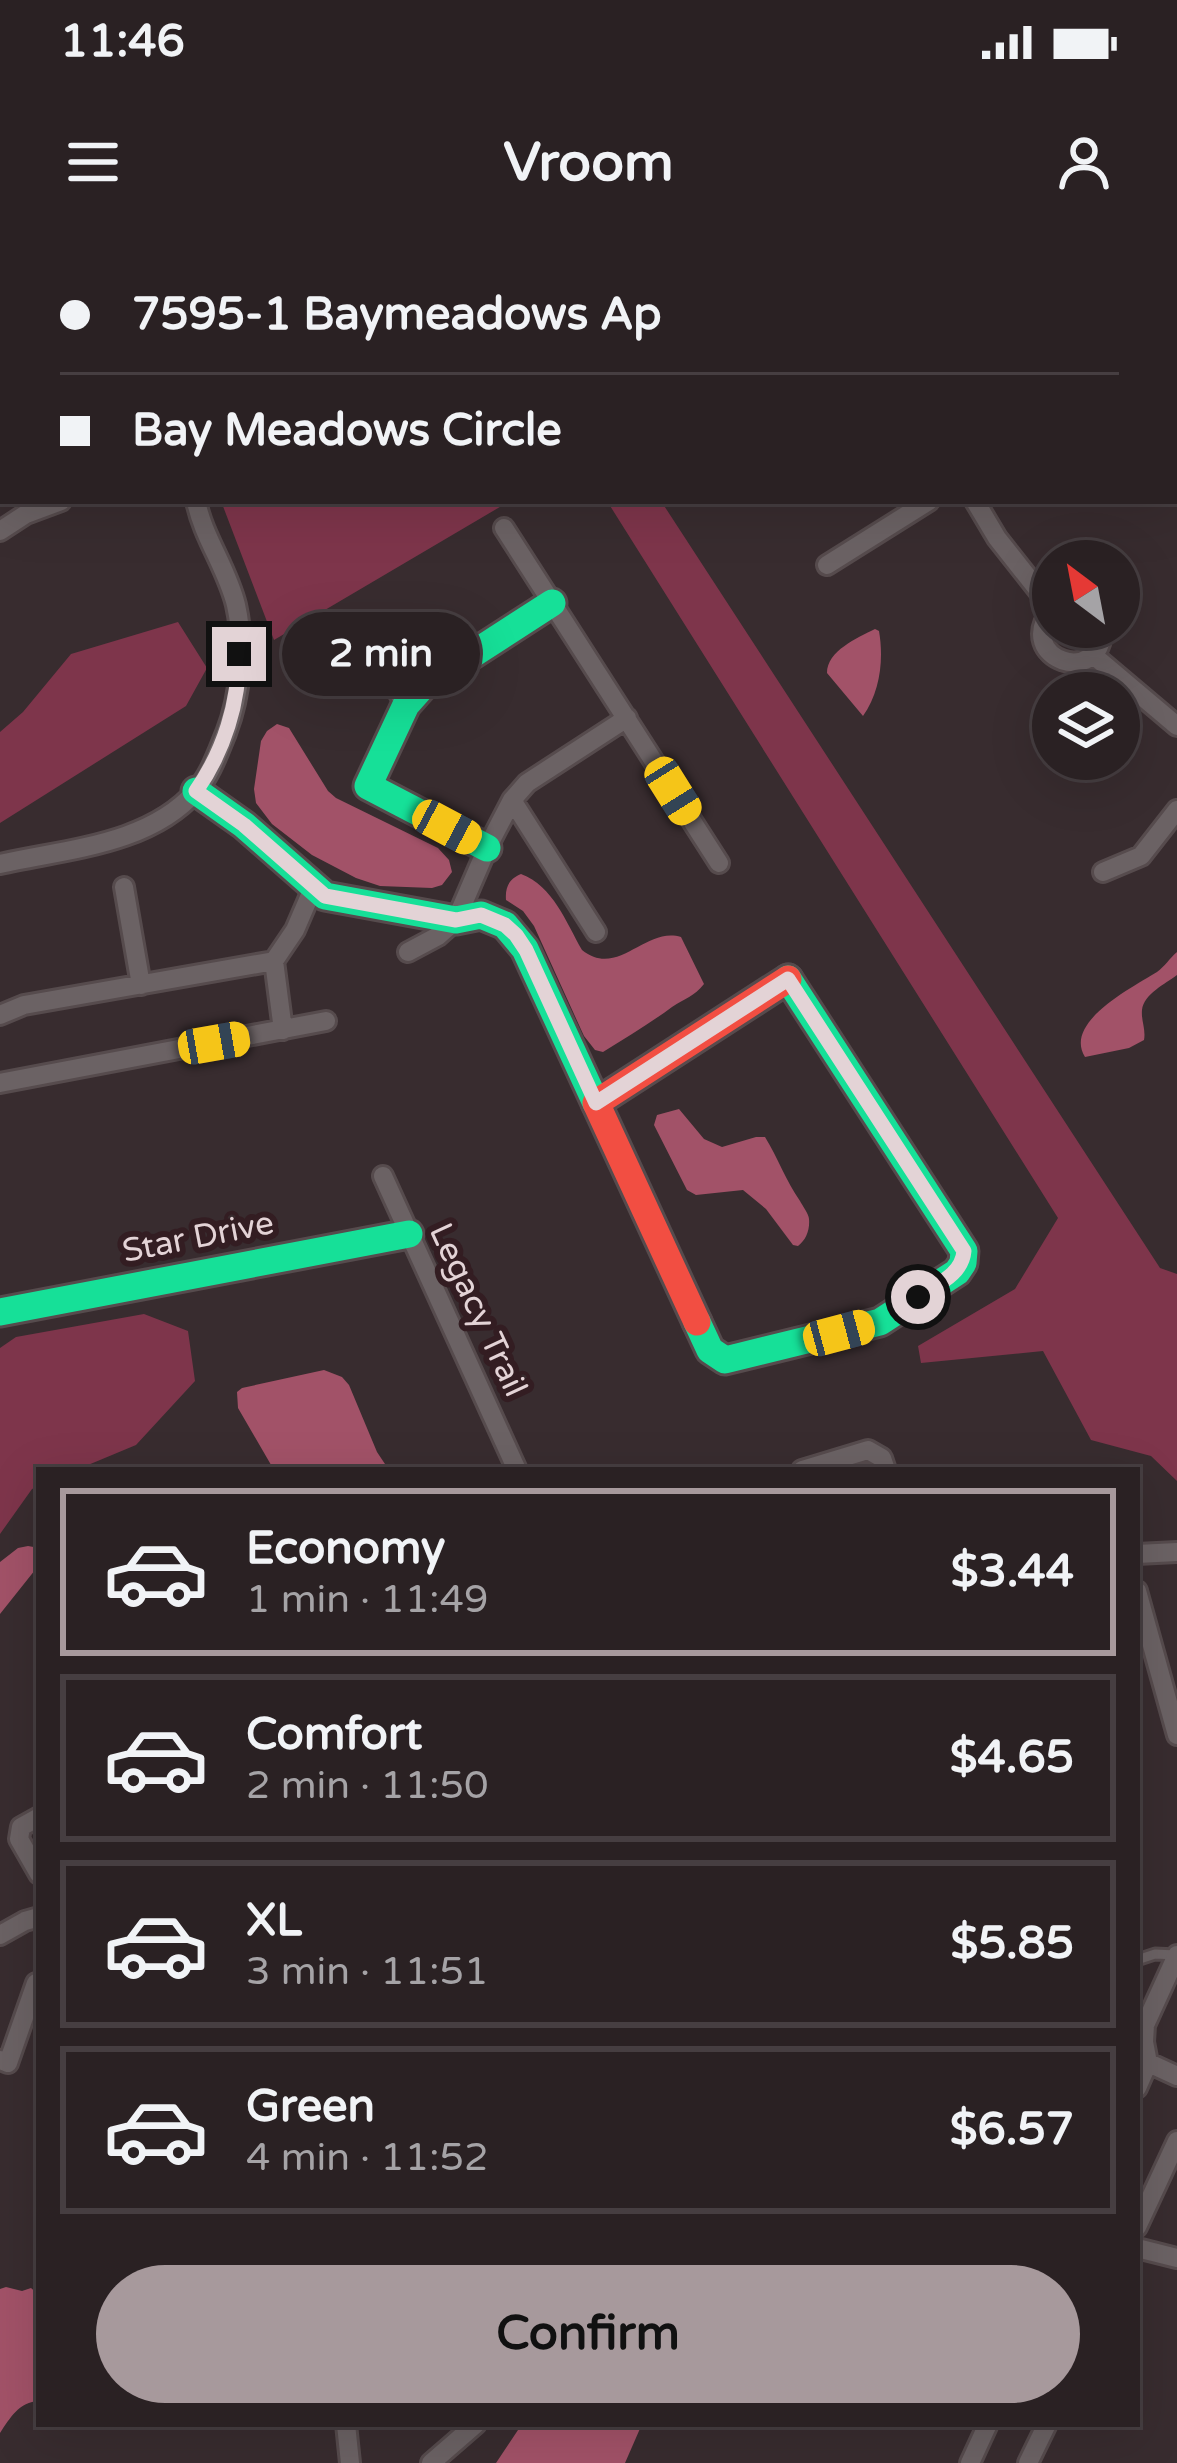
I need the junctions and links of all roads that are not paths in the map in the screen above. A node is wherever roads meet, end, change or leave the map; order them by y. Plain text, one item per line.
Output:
1 (53, 504) edge
2 (197, 504) edge
3 (924, 504) edge
4 (976, 504) edge
5 (504, 528) dead end
6 (0, 531) edge
7 (827, 565) dead end
8 (1032, 584) edge
9 (552, 604) junction
10 (356, 622) dead end
11 (1047, 648) edge
12 (1098, 648) edge
13 (1094, 655) junction
14 (406, 705) junction
15 (627, 718) junction
16 (1177, 726) edge
17 (196, 791) junction
18 (512, 800) junction
19 (1177, 810) edge
20 (487, 848) junction
21 (718, 863) dead end
22 (0, 864) edge
23 (1103, 872) dead end
24 (314, 886) junction
25 (124, 887) dead end
26 (456, 920) junction
27 (596, 932) dead end
28 (408, 952) dead end
29 (274, 961) junction
30 (141, 985) junction
31 (0, 1015) edge
32 (326, 1021) dead end
33 (283, 1030) junction
34 (0, 1083) edge
35 (596, 1103) junction
36 (382, 1177) dead end
37 (409, 1234) junction
38 (0, 1312) edge
39 (517, 1467) edge
40 (812, 1467) edge
41 (885, 1467) edge
42 (1177, 1552) edge
43 (1140, 1553) edge
44 (1140, 1602) edge
45 (1177, 1736) edge
46 (36, 1818) edge
47 (36, 1869) edge
48 (36, 1918) edge
49 (0, 1935) edge
50 (1176, 1955) edge
51 (1140, 1959) edge
52 (36, 1983) edge
53 (1144, 2007) edge
54 (0, 2060) edge
55 (1143, 2060) edge
56 (1177, 2076) edge
57 (1176, 2146) edge
58 (1140, 2221) edge
59 (1140, 2249) edge
60 (1177, 2258) edge
61 (346, 2427) edge
62 (473, 2427) edge
63 (987, 2427) edge
64 (1045, 2427) edge
65 (350, 2463) edge
66 (431, 2463) edge
67 (970, 2463) edge
68 (1028, 2463) edge

1 - 6 street
2 - 17 street
3 - 7 street
4 - 8 street
5 - 9 street
9 - 14 street
9 - 15 street
10 - 14 street
11 - 13 street
12 - 13 street
13 - 16 street
14 - 20 street
15 - 18 street
15 - 21 street
17 - 22 street
17 - 24 street
18 - 20 street
18 - 27 street
19 - 23 street
20 - 26 street
24 - 26 street
24 - 29 street
25 - 30 street
26 - 28 street
26 - 35 street
29 - 30 street
29 - 33 street
30 - 31 street
32 - 33 street
33 - 34 street
35 - 35 street
36 - 37 street, Legacy Trail
37 - 38 street, Star Drive
37 - 39 street, Legacy Trail
40 - 41 street
42 - 43 street
44 - 45 street
46 - 47 street
48 - 49 street
50 - 51 lane
50 - 53 street
52 - 54 street
53 - 55 street
55 - 56 street
57 - 58 street
59 - 60 street
61 - 65 street
62 - 66 street
63 - 67 street
64 - 68 street

